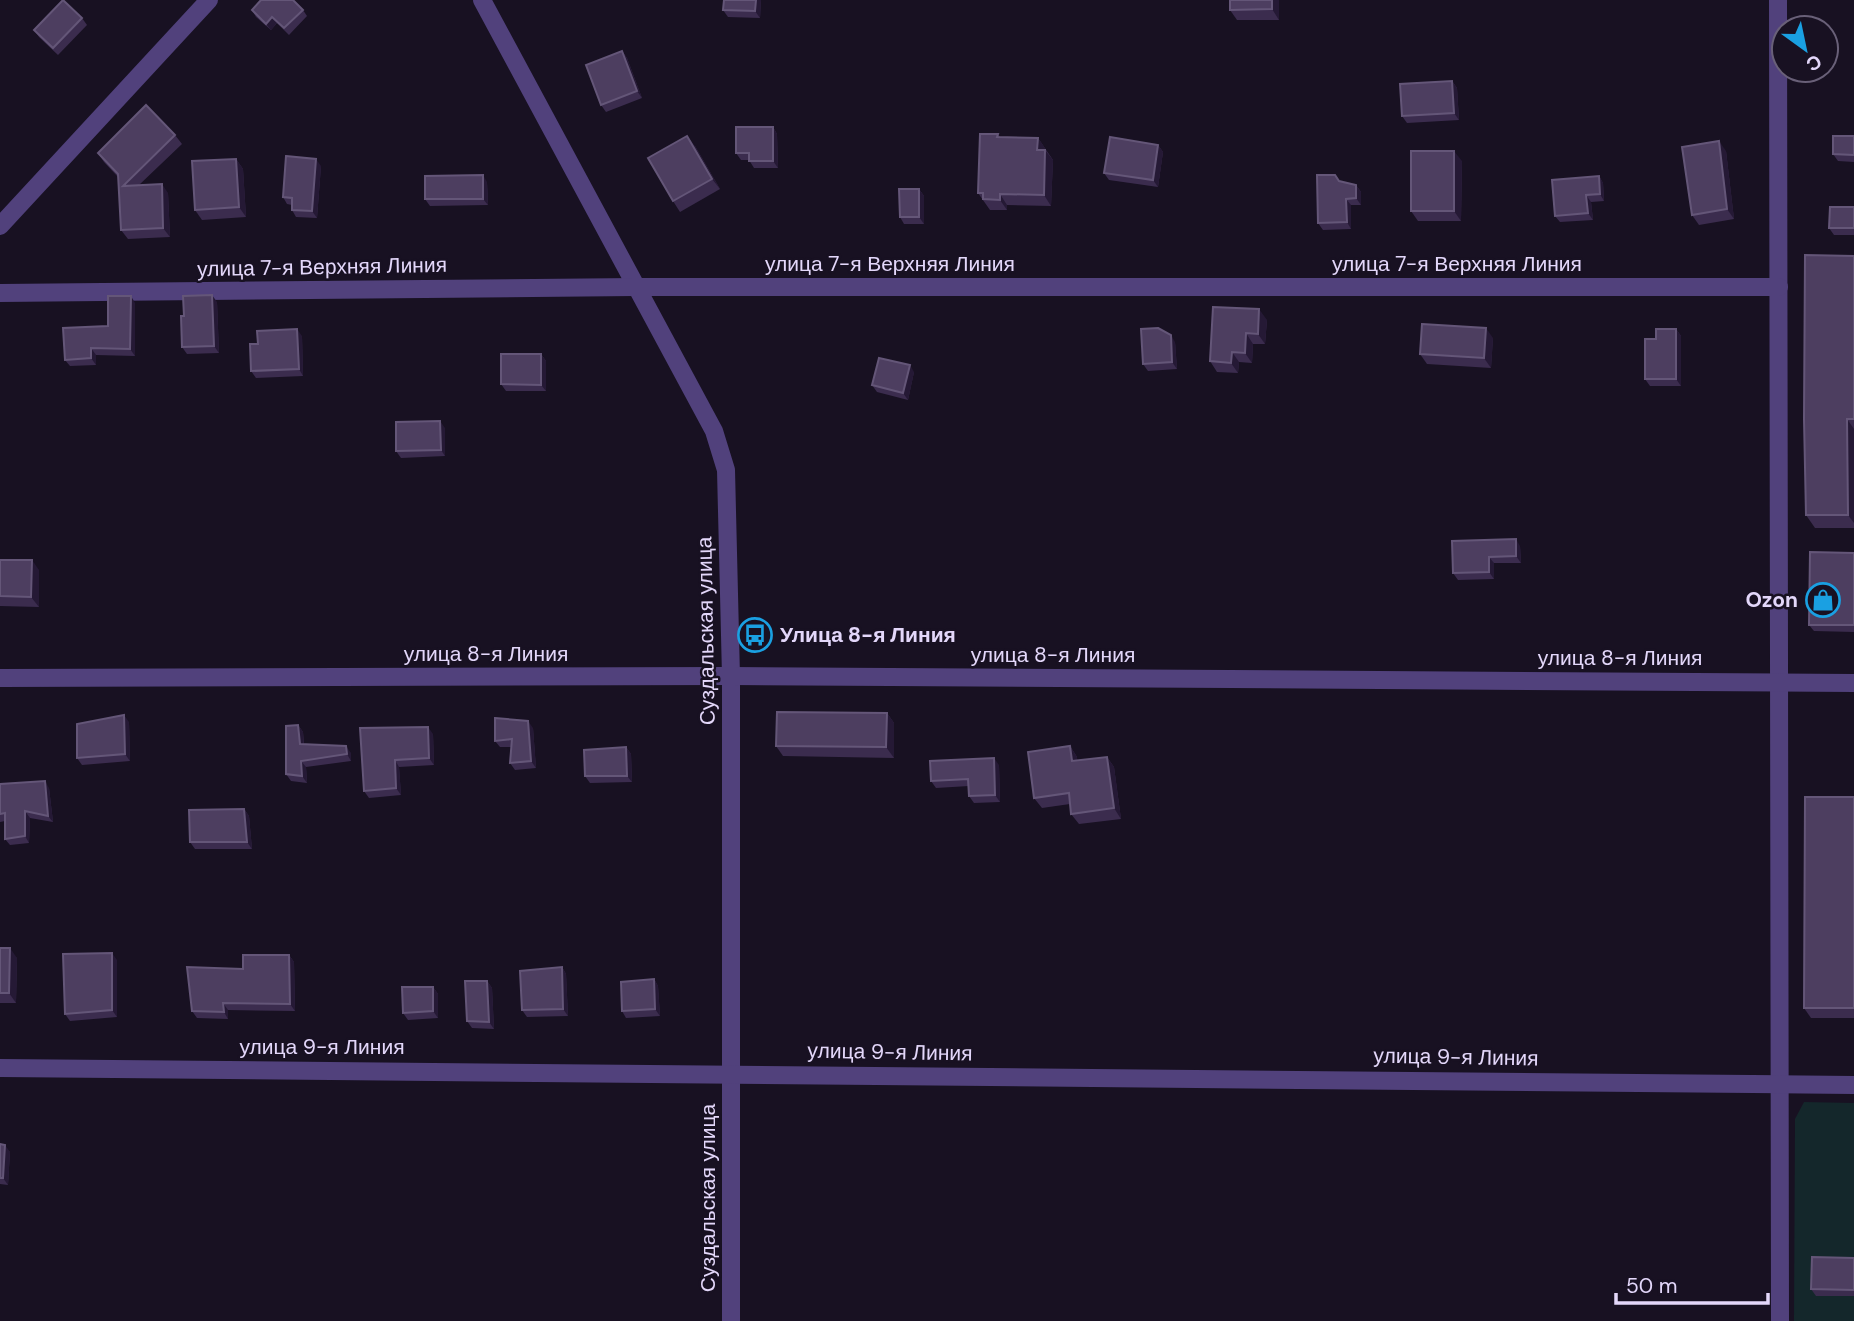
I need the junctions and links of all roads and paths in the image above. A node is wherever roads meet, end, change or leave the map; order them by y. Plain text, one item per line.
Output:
1 (209, 0) edge
2 (482, 0) edge
3 (1778, 0) edge
4 (0, 226) edge
5 (635, 287) junction
6 (1779, 287) junction
7 (0, 293) edge
8 (731, 676) junction
9 (0, 678) edge
10 (1779, 681) junction
11 (1854, 683) edge
12 (0, 1068) edge
13 (730, 1073) junction
14 (1779, 1083) junction
15 (1854, 1085) edge
16 (731, 1321) edge
17 (1780, 1321) edge

1 - 4 street
2 - 5 street, Суздальская улица
3 - 6 street
5 - 6 street, улица 7-я Верхняя Линия
5 - 7 street, улица 7-я Верхняя Линия
5 - 8 street, Суздальская улица
6 - 10 street
8 - 9 street, улица 8-я Линия
8 - 10 street, улица 8-я Линия
8 - 13 street, Суздальская улица
10 - 11 street, улица 8-я Линия
10 - 14 street
12 - 13 street, улица 9-я Линия
13 - 14 street, улица 9-я Линия
13 - 16 street, Суздальская улица
14 - 15 street, улица 9-я Линия
14 - 17 street

